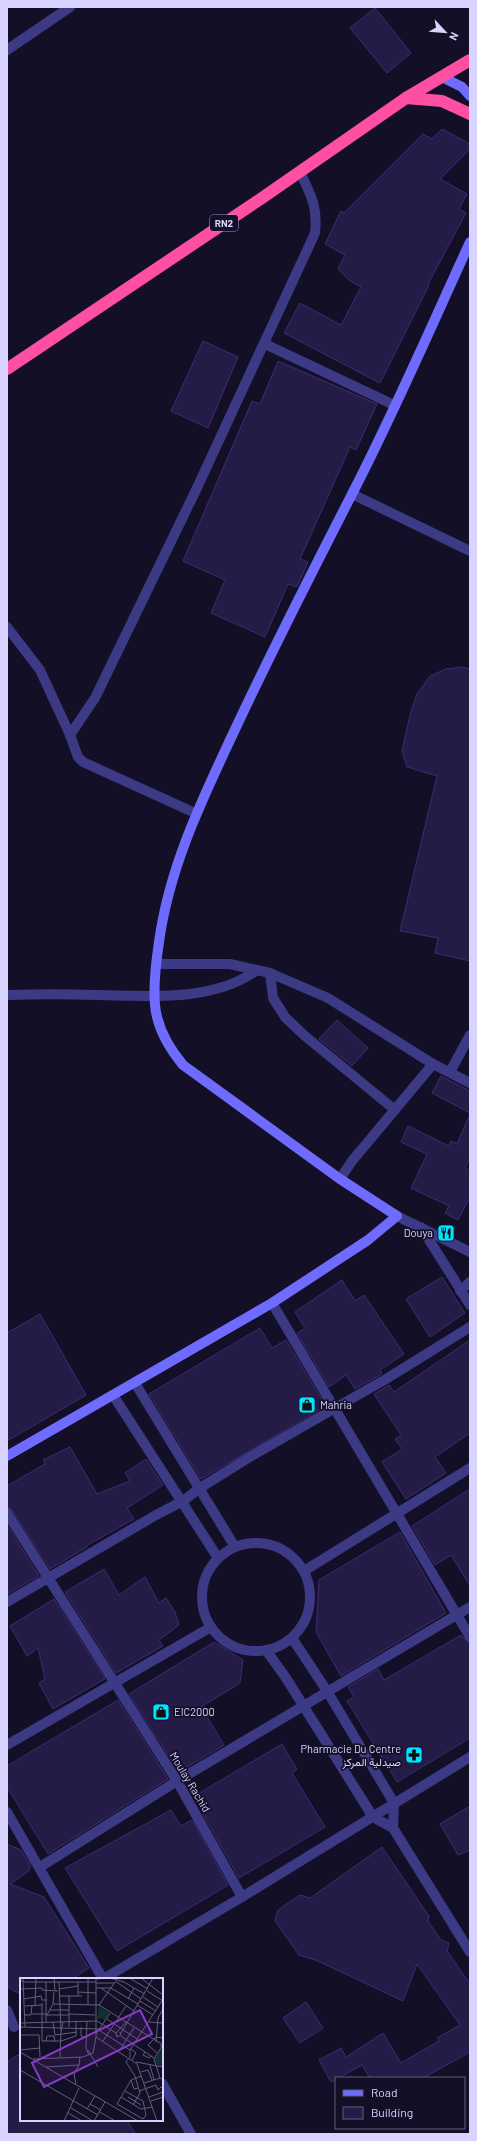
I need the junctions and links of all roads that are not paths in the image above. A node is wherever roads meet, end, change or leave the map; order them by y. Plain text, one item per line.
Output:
1 (70, 7) edge
2 (7, 50) edge
3 (470, 60) edge
4 (442, 77) junction
5 (470, 96) edge
6 (406, 98) junction
7 (470, 114) edge
8 (300, 172) junction
9 (470, 242) edge
10 (265, 344) junction
11 (7, 369) edge
12 (394, 405) junction
13 (352, 494) junction
14 (470, 551) edge
15 (7, 627) edge
16 (70, 735) junction
17 (196, 813) junction
18 (156, 964) junction
19 (257, 970) junction
20 (270, 973) junction
21 (7, 995) edge
22 (155, 997) junction
23 (470, 1035) edge
24 (433, 1064) junction
25 (450, 1072) junction
26 (470, 1082) edge
27 (395, 1110) junction
28 (340, 1179) junction
29 (397, 1216) junction
30 (421, 1228) junction
31 (470, 1252) edge
32 (470, 1282) edge
33 (460, 1291) junction
34 (272, 1303) junction
35 (470, 1305) edge
36 (470, 1327) edge
37 (135, 1383) junction
38 (113, 1395) junction
39 (334, 1409) junction
40 (7, 1456) edge
41 (470, 1468) edge
42 (200, 1488) junction
43 (183, 1501) junction
44 (7, 1512) edge
45 (397, 1514) junction
46 (236, 1546) junction
47 (218, 1558) junction
48 (304, 1571) junction
49 (47, 1578) junction
50 (7, 1602) edge
51 (470, 1607) edge
52 (457, 1614) junction
53 (211, 1627) junction
54 (470, 1636) edge
55 (292, 1638) junction
56 (266, 1650) junction
57 (113, 1682) junction
58 (327, 1691) junction
59 (303, 1706) junction
60 (7, 1745) edge
61 (470, 1757) edge
62 (177, 1782) junction
63 (394, 1803) junction
64 (8, 1814) edge
65 (373, 1817) junction
66 (394, 1828) junction
67 (40, 1867) junction
68 (242, 1897) junction
69 (470, 1952) edge
70 (102, 1978) edge
71 (105, 1978) edge
72 (7, 2010) edge
73 (14, 2027) edge
74 (163, 2085) edge
75 (192, 2134) edge

1 - 2 street
3 - 4 highway, RN2
4 - 5 street
4 - 6 highway, RN2
6 - 7 highway
6 - 8 highway, RN2
8 - 10 street
8 - 11 highway, RN2
9 - 12 street
10 - 12 street
10 - 16 street
12 - 13 street
13 - 14 street
13 - 17 street
15 - 16 street
16 - 17 street
17 - 18 street
18 - 19 street
18 - 22 street
19 - 20 street
19 - 22 street
20 - 24 street
20 - 27 street
21 - 22 street
22 - 28 street
23 - 25 street
24 - 25 street
24 - 27 street
25 - 26 street
27 - 28 street
28 - 29 street
29 - 30 street
29 - 34 street
30 - 31 street
30 - 33 street
32 - 33 street
33 - 35 street
34 - 37 street
34 - 39 street
36 - 39 street
37 - 38 street
37 - 42 street
38 - 40 street
38 - 43 street
39 - 42 street
39 - 45 street
41 - 45 street
42 - 43 street
42 - 46 street
43 - 47 street
43 - 49 street
44 - 49 street, Moulay Rachid
45 - 48 street
45 - 52 street
46 - 47 street
46 - 48 street
47 - 53 street
48 - 55 street
49 - 50 street
49 - 57 street, Moulay Rachid
51 - 52 street
52 - 54 street
52 - 58 street
53 - 56 street
53 - 57 street
55 - 56 street
55 - 58 street
56 - 59 street
57 - 60 street
57 - 62 street, Moulay Rachid
58 - 59 street
58 - 63 street
59 - 62 street
59 - 65 street
61 - 63 street
62 - 67 street
62 - 68 street, Moulay Rachid
63 - 65 street
63 - 66 street
64 - 67 street
65 - 66 street
65 - 68 street
66 - 69 street
67 - 70 street
68 - 71 street
72 - 73 street
74 - 75 street

